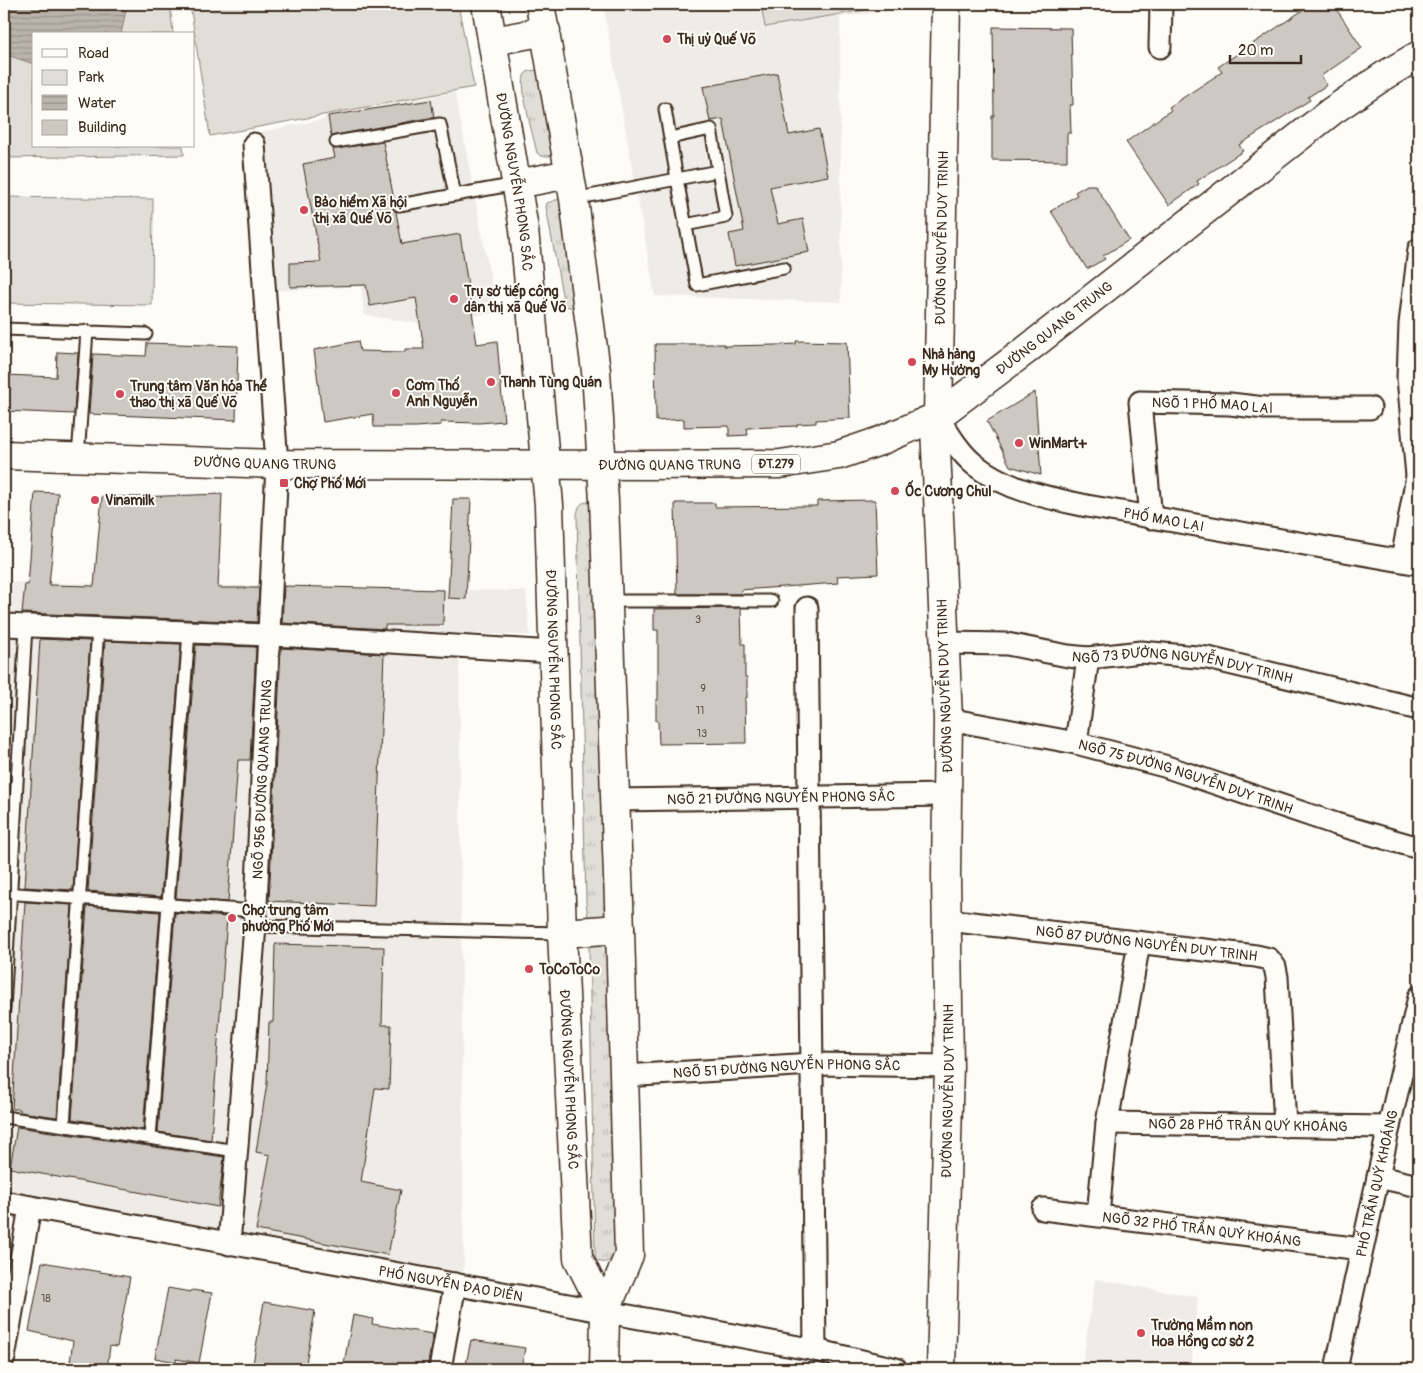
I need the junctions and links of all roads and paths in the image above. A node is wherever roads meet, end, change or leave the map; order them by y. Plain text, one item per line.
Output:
1 (486, 4) edge
2 (540, 4) edge
3 (946, 4) edge
4 (1161, 4) edge
5 (546, 31) junction
6 (492, 41) junction
7 (1160, 47) dead end
8 (1419, 55) edge
9 (665, 109) dead end
10 (670, 138) junction
11 (336, 142) dead end
12 (254, 144) dead end
13 (718, 172) junction
14 (677, 179) junction
15 (517, 184) junction
16 (572, 186) junction
17 (455, 195) junction
18 (399, 205) dead end
19 (685, 225) junction
20 (1419, 249) edge
21 (784, 268) dead end
22 (4, 329) edge
23 (87, 331) junction
24 (146, 334) dead end
25 (1370, 408) dead end
26 (938, 416) junction
27 (4, 455) edge
28 (78, 458) junction
29 (277, 464) junction
30 (546, 464) junction
31 (601, 464) junction
32 (1151, 518) junction
33 (1411, 562) edge
34 (608, 601) junction
35 (772, 601) dead end
36 (807, 608) dead end
37 (4, 625) edge
38 (26, 626) junction
39 (98, 628) junction
40 (189, 632) junction
41 (269, 635) junction
42 (944, 643) junction
43 (553, 652) junction
44 (1088, 658) junction
45 (1419, 709) edge
46 (948, 718) junction
47 (1076, 742) junction
48 (947, 795) junction
49 (809, 797) junction
50 (615, 800) junction
51 (1419, 848) edge
52 (7, 894) edge
53 (80, 899) junction
54 (168, 905) junction
55 (255, 918) junction
56 (946, 920) junction
57 (620, 929) junction
58 (562, 933) junction
59 (1139, 944) junction
60 (1419, 997) edge
61 (4, 1009) edge
62 (812, 1064) junction
63 (949, 1066) junction
64 (625, 1076) junction
65 (4, 1117) edge
66 (1107, 1123) junction
67 (64, 1126) junction
68 (1286, 1126) junction
69 (1389, 1127) junction
70 (150, 1138) junction
71 (237, 1151) junction
72 (1378, 1176) junction
73 (1419, 1186) edge
74 (4, 1202) edge
75 (30, 1207) junction
76 (1043, 1209) dead end
77 (1098, 1215) junction
78 (229, 1244) junction
79 (1361, 1249) junction
80 (455, 1284) junction
81 (605, 1312) junction
82 (815, 1350) junction
83 (4, 1358) edge
84 (440, 1369) edge
85 (604, 1369) edge
86 (896, 1369) edge
87 (942, 1369) edge
88 (1336, 1369) edge

1 - 6 main road, ĐƯỜNG NGUYỄN PHONG SẮC
2 - 5 main road, ĐƯỜNG NGUYỄN PHONG SẮC
3 - 26 main road, ĐƯỜNG NGUYỄN DUY TRINH
4 - 7 street
5 - 6 main road
5 - 16 main road, ĐƯỜNG NGUYỄN PHONG SẮC
6 - 15 main road, ĐƯỜNG NGUYỄN PHONG SẮC
8 - 26 main road, ĐƯỜNG QUANG TRUNG / ĐT.279
9 - 10 lane
10 - 13 lane
10 - 14 lane
11 - 17 lane
12 - 29 street, NGÕ 956 ĐƯỜNG QUANG TRUNG
13 - 14 lane
13 - 19 lane
14 - 16 lane
14 - 19 lane
15 - 16 main road
15 - 17 lane
15 - 30 main road, ĐƯỜNG NGUYỄN PHONG SẮC
16 - 31 main road, ĐƯỜNG NGUYỄN PHONG SẮC
17 - 18 lane
19 - 21 lane
20 - 33 street
22 - 23 lane
23 - 24 lane
23 - 28 lane
25 - 32 street, NGÕ 1 PHỐ MAO LẠI
26 - 31 main road, ĐƯỜNG QUANG TRUNG / ĐT.279
26 - 32 street, PHỐ MAO LẠI
26 - 42 main road, ĐƯỜNG NGUYỄN DUY TRINH
27 - 28 main road, ĐƯỜNG QUANG TRUNG / ĐT.279
28 - 29 main road, ĐƯỜNG QUANG TRUNG / ĐT.279
29 - 30 main road, ĐƯỜNG QUANG TRUNG / ĐT.279
29 - 41 street, NGÕ 956 ĐƯỜNG QUANG TRUNG
30 - 31 main road, ĐƯỜNG QUANG TRUNG / ĐT.279
30 - 43 main road, ĐƯỜNG NGUYỄN PHONG SẮC
31 - 34 main road, ĐƯỜNG NGUYỄN PHONG SẮC
32 - 33 street, PHỐ MAO LẠI
34 - 35 lane
34 - 50 main road, ĐƯỜNG NGUYỄN PHONG SẮC
36 - 49 street
37 - 38 street
38 - 39 street
38 - 52 lane
39 - 40 street
39 - 53 lane
40 - 41 street
40 - 54 lane
41 - 43 street
41 - 55 street, NGÕ 956 ĐƯỜNG QUANG TRUNG
42 - 44 street, NGÕ 73 ĐƯỜNG NGUYỄN DUY TRINH
42 - 46 main road, ĐƯỜNG NGUYỄN DUY TRINH
43 - 58 main road, ĐƯỜNG NGUYỄN PHONG SẮC
44 - 45 street, NGÕ 73 ĐƯỜNG NGUYỄN DUY TRINH
44 - 47 street
46 - 47 street, NGÕ 75 ĐƯỜNG NGUYỄN DUY TRINH
46 - 48 main road, ĐƯỜNG NGUYỄN DUY TRINH
47 - 51 street, NGÕ 75 ĐƯỜNG NGUYỄN DUY TRINH
48 - 49 street, NGÕ 21 ĐƯỜNG NGUYỄN PHONG SẮC
48 - 56 main road, ĐƯỜNG NGUYỄN DUY TRINH
49 - 50 street, NGÕ 21 ĐƯỜNG NGUYỄN PHONG SẮC
49 - 62 street
50 - 57 main road, ĐƯỜNG NGUYỄN PHONG SẮC
52 - 53 lane
52 - 61 lane
53 - 54 lane
53 - 67 lane
54 - 55 lane
54 - 70 lane
55 - 58 lane
55 - 71 street, NGÕ 956 ĐƯỜNG QUANG TRUNG
56 - 59 street, NGÕ 87 ĐƯỜNG NGUYỄN DUY TRINH
56 - 63 main road, ĐƯỜNG NGUYỄN DUY TRINH
57 - 58 main road
57 - 64 main road, ĐƯỜNG NGUYỄN PHONG SẮC
58 - 81 main road, ĐƯỜNG NGUYỄN PHONG SẮC
59 - 66 street
59 - 68 street, NGÕ 87 ĐƯỜNG NGUYỄN DUY TRINH
60 - 69 street, PHỐ TRẦN QUÝ KHOÁNG
62 - 63 street, NGÕ 51 ĐƯỜNG NGUYỄN PHONG SẮC
62 - 64 street, NGÕ 51 ĐƯỜNG NGUYỄN PHONG SẮC
62 - 82 street
63 - 87 main road, ĐƯỜNG NGUYỄN DUY TRINH
64 - 81 main road, ĐƯỜNG NGUYỄN PHONG SẮC
65 - 67 lane
66 - 68 street, NGÕ 28 PHỐ TRẦN QUÝ KHOÁNG
66 - 77 street
67 - 70 lane
68 - 69 street, NGÕ 28 PHỐ TRẦN QUÝ KHOÁNG
69 - 72 street, PHỐ TRẦN QUÝ KHOÁNG
70 - 71 lane
71 - 78 street, NGÕ 956 ĐƯỜNG QUANG TRUNG
72 - 73 street
72 - 79 street, PHỐ TRẦN QUÝ KHOÁNG
74 - 75 street, PHỐ NGUYỄN ĐẠO DIỄN
75 - 78 street, PHỐ NGUYỄN ĐẠO DIỄN
75 - 83 street
76 - 77 street, NGÕ 32 PHỐ TRẦN QUÝ KHOÁNG
77 - 79 street, NGÕ 32 PHỐ TRẦN QUÝ KHOÁNG
78 - 80 street, PHỐ NGUYỄN ĐẠO DIỄN
79 - 88 street, PHỐ TRẦN QUÝ KHOÁNG
80 - 81 street, PHỐ NGUYỄN ĐẠO DIỄN
80 - 84 street
81 - 82 street, PHỐ NGUYỄN ĐẠO DIỄN
81 - 85 main road, ĐƯỜNG NGUYỄN PHONG SẮC
82 - 86 street, PHỐ NGUYỄN ĐẠO DIỄN

